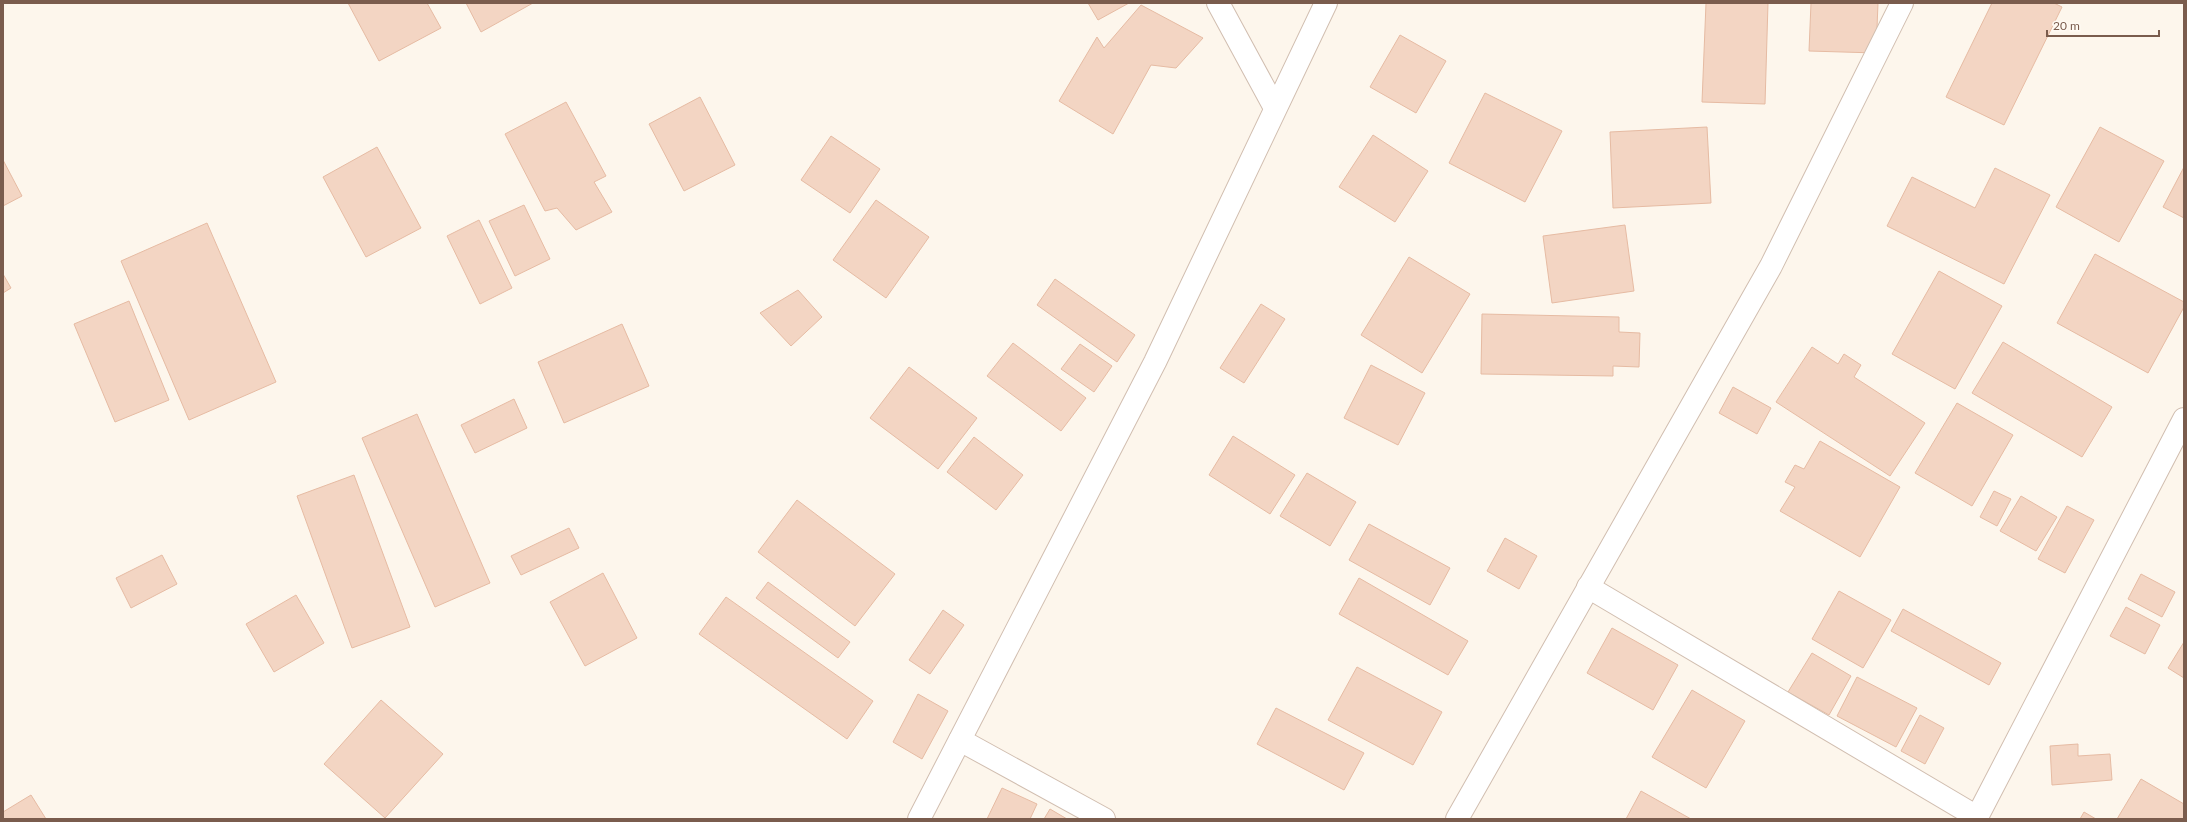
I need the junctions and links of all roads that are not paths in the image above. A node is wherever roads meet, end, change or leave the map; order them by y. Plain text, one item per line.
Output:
1 (1218, 3) edge
2 (1326, 3) edge
3 (1902, 3) edge
4 (1275, 108) junction
5 (2184, 419) edge
6 (1588, 587) junction
7 (960, 740) junction
8 (1977, 818) edge
9 (919, 819) edge
10 (1104, 819) edge
11 (1457, 819) edge

1 - 4 street
2 - 4 street
3 - 6 street
4 - 7 street
5 - 8 street
6 - 8 street
6 - 11 street
7 - 9 street
7 - 10 street

